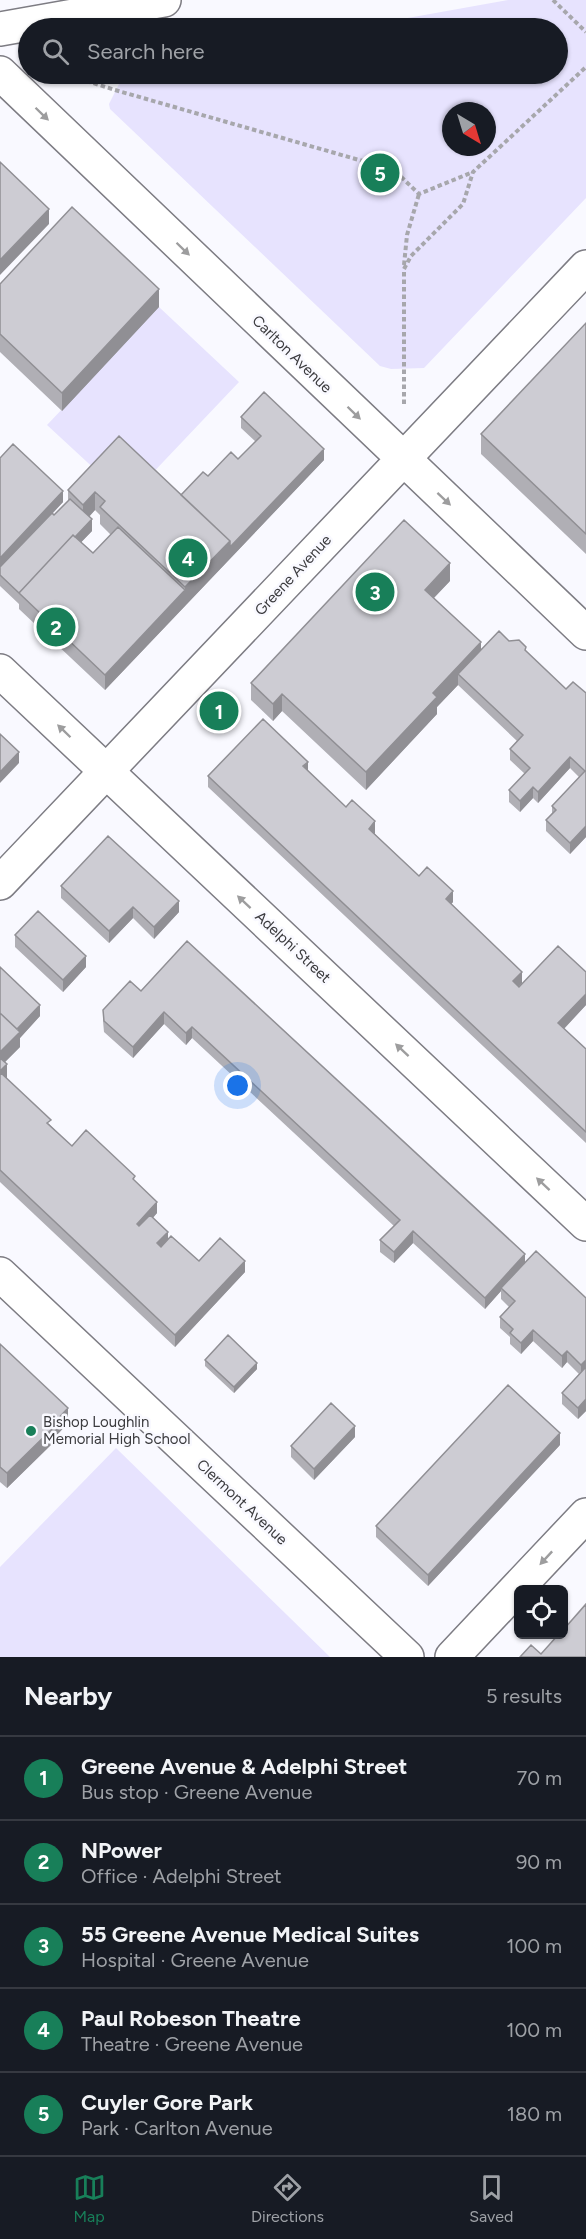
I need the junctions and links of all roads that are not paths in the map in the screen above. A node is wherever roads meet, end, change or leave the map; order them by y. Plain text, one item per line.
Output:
1 (164, 0) edge
2 (62, 18) edge
3 (18, 26) edge
4 (0, 29) edge
5 (0, 73) edge
6 (586, 267) edge
7 (402, 459) junction
8 (586, 633) edge
9 (0, 671) edge
10 (106, 771) junction
11 (0, 884) edge
12 (586, 1224) edge
13 (0, 1274) edge
14 (586, 1515) edge
15 (406, 1657) edge
16 (452, 1657) edge

1 - 2 street
3 - 4 street
5 -> 7 street, Carlton Avenue
6 - 7 street, Greene Avenue
7 -> 8 street, Carlton Avenue
7 - 10 street, Greene Avenue
10 -> 9 street, Adelphi Street
10 - 11 street, Greene Avenue
12 -> 10 street, Adelphi Street
13 - 15 street, Clermont Avenue
14 -> 16 street

